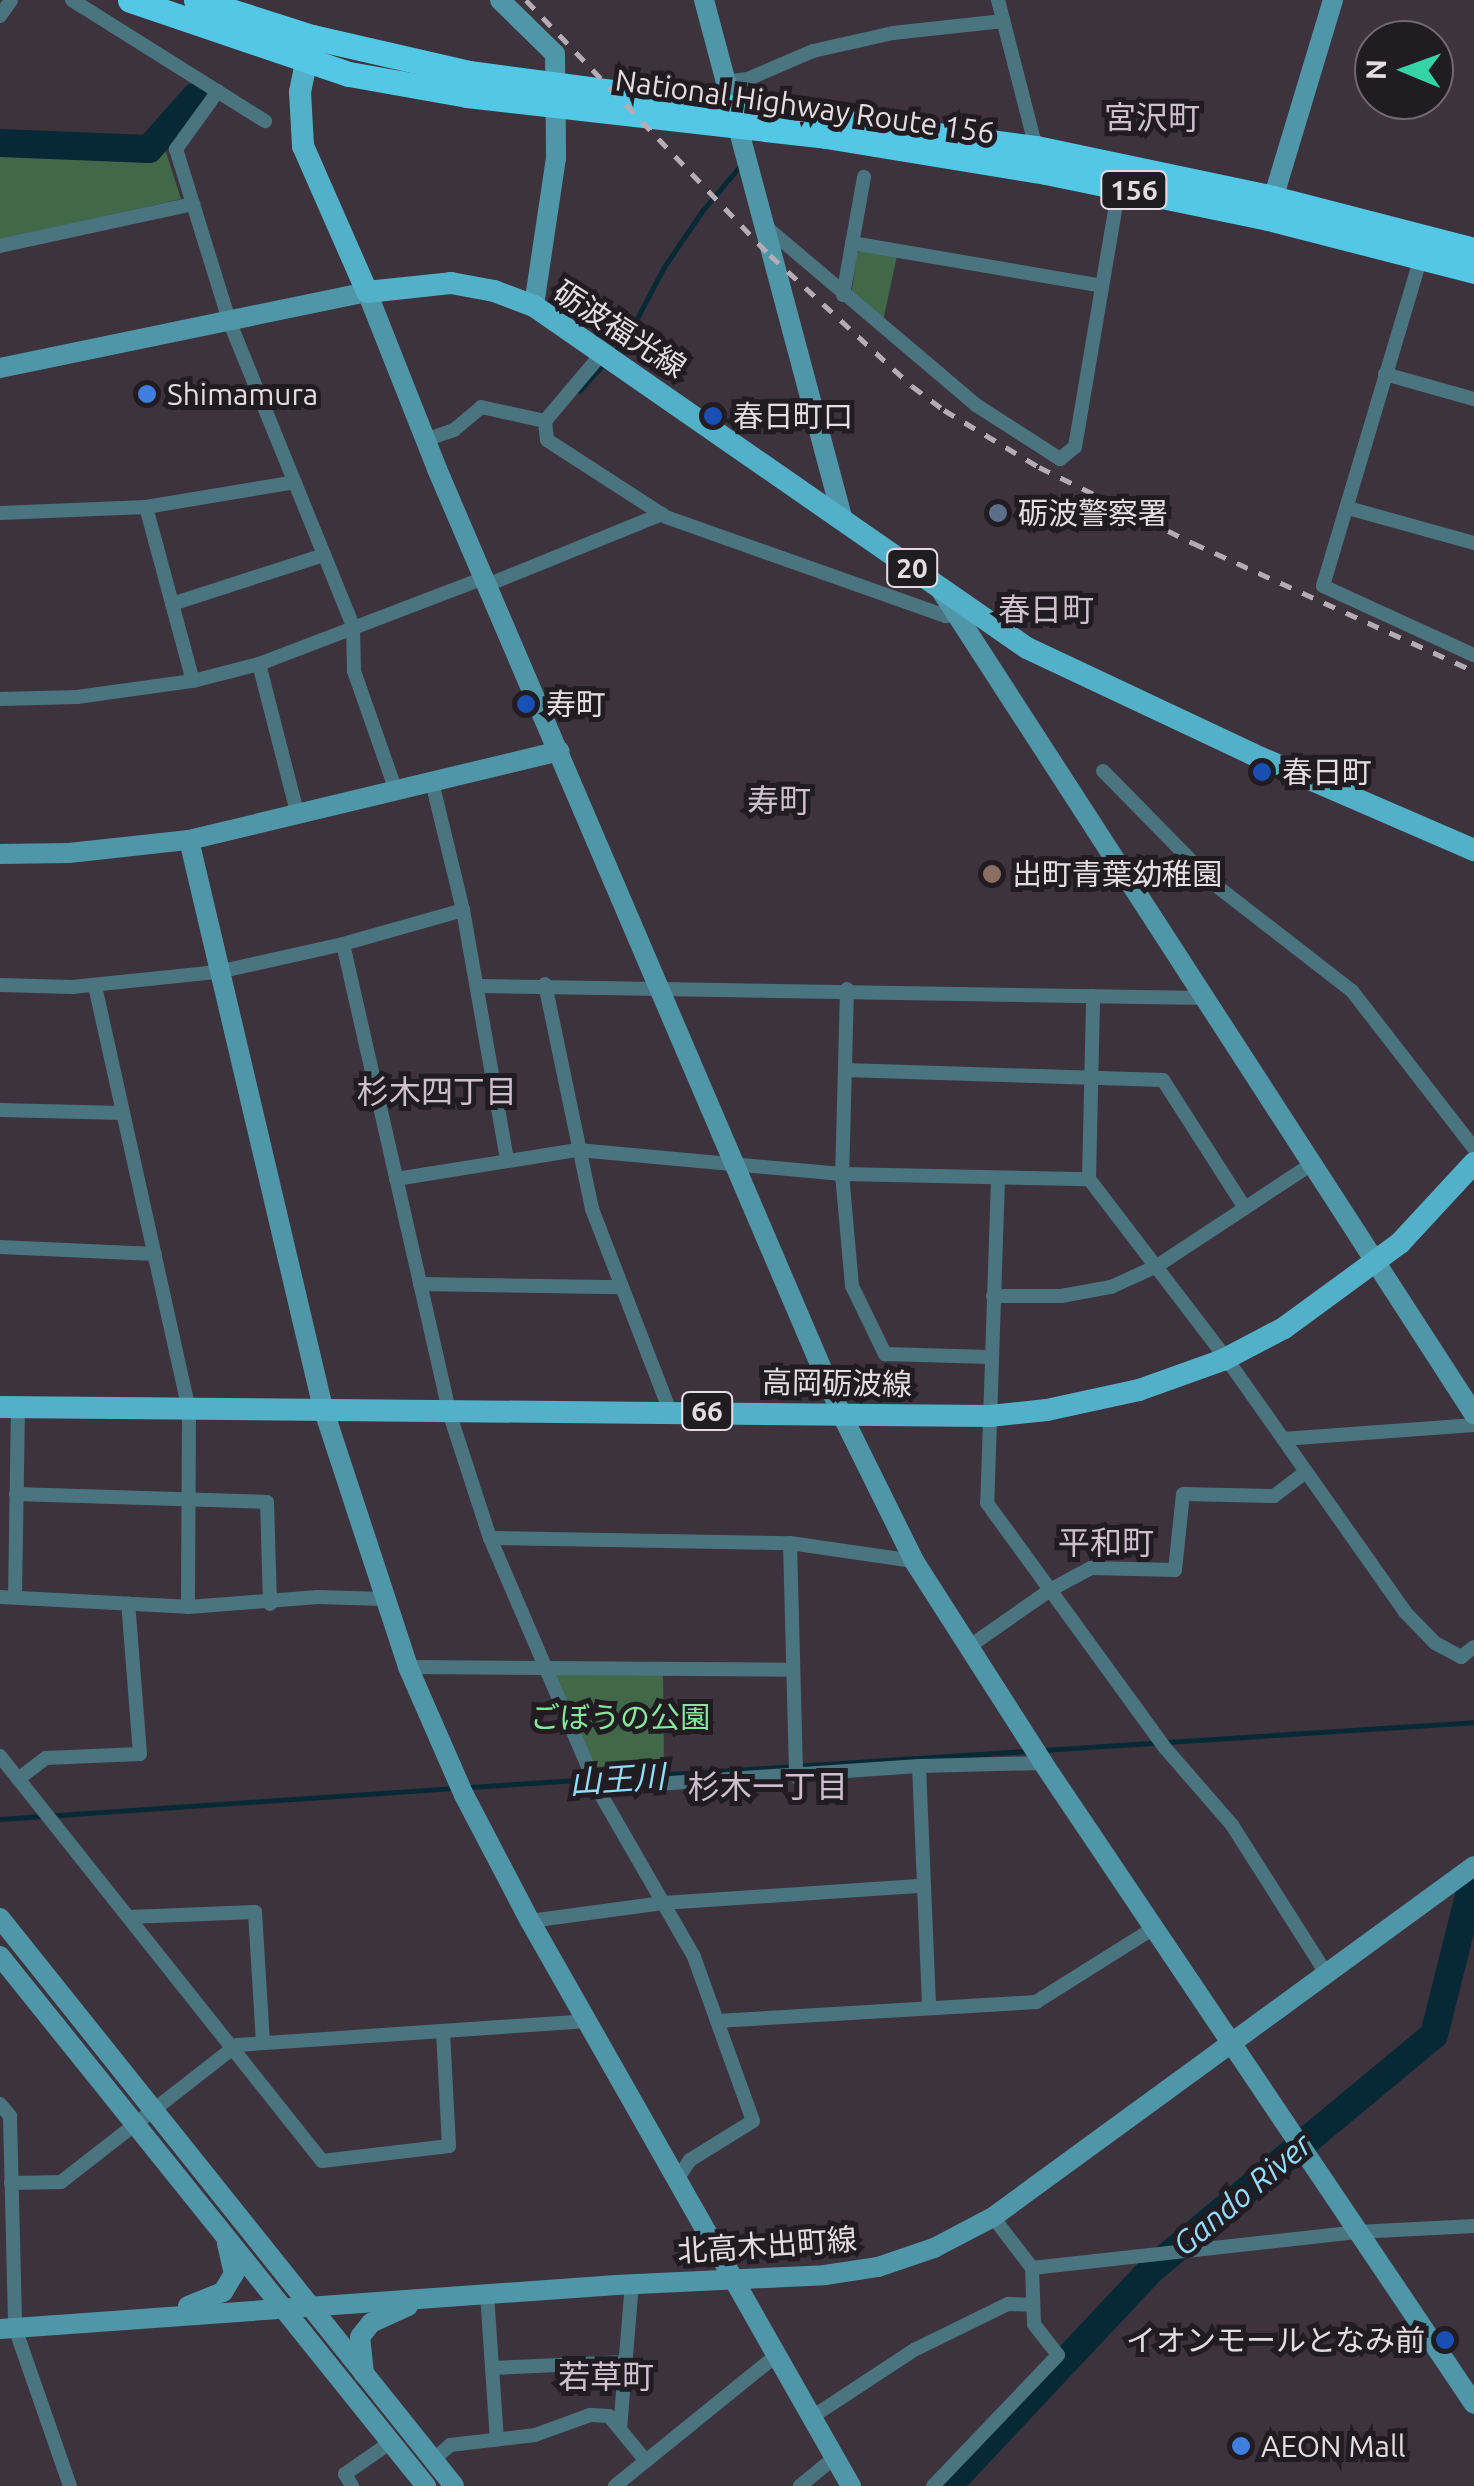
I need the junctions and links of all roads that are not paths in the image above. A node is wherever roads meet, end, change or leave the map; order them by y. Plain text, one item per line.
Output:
1 (10, 0) edge
2 (72, 0) edge
3 (130, 0) edge
4 (196, 0) edge
5 (500, 0) edge
6 (704, 0) edge
7 (998, 0) edge
8 (1333, 0) edge
9 (0, 16) edge
10 (1003, 21) junction
11 (308, 49) junction
12 (722, 82) junction
13 (218, 91) junction
14 (265, 121) dead end
15 (792, 122) junction
16 (1036, 148) junction
17 (864, 178) dead end
18 (1119, 187) junction
19 (193, 204) junction
20 (1270, 208) junction
21 (761, 222) junction
22 (852, 244) junction
23 (0, 246) edge
24 (1474, 250) edge
25 (1421, 256) junction
26 (1474, 271) edge
27 (1100, 284) junction
28 (366, 292) junction
29 (843, 294) junction
30 (534, 306) junction
31 (230, 323) junction
32 (604, 351) junction
33 (0, 368) edge
34 (1385, 374) junction
35 (1474, 399) edge
36 (544, 422) junction
37 (425, 440) junction
38 (295, 482) junction
39 (146, 507) junction
40 (1348, 508) junction
41 (0, 513) edge
42 (662, 514) junction
43 (842, 517) junction
44 (1474, 543) edge
45 (324, 556) junction
46 (485, 581) junction
47 (940, 588) junction
48 (172, 604) junction
49 (956, 612) junction
50 (353, 626) junction
51 (1474, 655) edge
52 (259, 664) junction
53 (193, 681) junction
54 (0, 699) edge
55 (559, 751) junction
56 (1104, 771) dead end
57 (432, 782) junction
58 (396, 791) junction
59 (298, 816) junction
60 (189, 840) junction
61 (1474, 850) edge
62 (0, 854) edge
63 (463, 910) junction
64 (343, 944) junction
65 (218, 972) junction
66 (546, 984) junction
67 (0, 986) edge
68 (96, 986) junction
69 (477, 986) junction
70 (658, 986) junction
71 (847, 989) junction
72 (1093, 996) junction
73 (1204, 998) junction
74 (845, 1070) junction
75 (1093, 1077) junction
76 (0, 1110) edge
77 (124, 1113) junction
78 (1474, 1148) edge
79 (578, 1150) junction
80 (506, 1160) junction
81 (1313, 1163) junction
82 (1474, 1164) edge
83 (734, 1166) junction
84 (842, 1174) junction
85 (998, 1178) junction
86 (1089, 1179) junction
87 (396, 1180) junction
88 (1245, 1208) junction
89 (0, 1247) edge
90 (155, 1254) junction
91 (1377, 1260) junction
92 (1157, 1266) junction
93 (420, 1284) junction
94 (622, 1287) junction
95 (992, 1296) junction
96 (990, 1357) junction
97 (1226, 1358) junction
98 (9, 1408) edge
99 (323, 1408) junction
100 (189, 1409) junction
101 (670, 1411) junction
102 (450, 1412) junction
103 (840, 1412) junction
104 (1474, 1414) edge
105 (990, 1416) junction
106 (1474, 1426) edge
107 (1283, 1439) junction
108 (1306, 1472) junction
109 (16, 1494) junction
110 (188, 1497) junction
111 (490, 1538) junction
112 (790, 1543) junction
113 (914, 1561) junction
114 (1050, 1590) junction
115 (7, 1597) edge
116 (384, 1599) junction
117 (128, 1603) junction
118 (270, 1604) junction
119 (188, 1606) junction
120 (1474, 1647) edge
121 (967, 1648) junction
122 (542, 1666) junction
123 (408, 1667) junction
124 (790, 1670) junction
125 (0, 1756) edge
126 (1043, 1763) junction
127 (920, 1766) junction
128 (796, 1777) junction
129 (18, 1779) junction
130 (596, 1788) junction
131 (1474, 1866) edge
132 (921, 1886) junction
133 (663, 1904) junction
134 (128, 1917) junction
135 (0, 1918) edge
136 (530, 1921) junction
137 (1154, 1928) junction
138 (0, 1956) edge
139 (1326, 1973) junction
140 (929, 2008) junction
141 (586, 2021) junction
142 (717, 2021) junction
143 (443, 2031) junction
144 (1232, 2041) junction
145 (263, 2043) junction
146 (233, 2048) junction
147 (0, 2104) edge
148 (145, 2120) junction
149 (676, 2178) junction
150 (11, 2183) junction
151 (994, 2217) junction
152 (1474, 2226) edge
153 (1358, 2232) junction
154 (225, 2235) junction
155 (1032, 2268) junction
156 (736, 2278) junction
157 (632, 2284) junction
158 (486, 2294) junction
159 (458, 2296) junction
160 (1033, 2305) junction
161 (307, 2306) junction
162 (283, 2307) junction
163 (132, 2318) junction
164 (7, 2328) edge
165 (778, 2356) junction
166 (625, 2362) junction
167 (492, 2368) junction
168 (364, 2375) junction
169 (1468, 2384) edge
170 (1474, 2404) edge
171 (812, 2417) junction
172 (620, 2429) junction
173 (497, 2440) junction
174 (391, 2442) junction
175 (835, 2457) junction
176 (433, 2460) junction
177 (646, 2461) junction
178 (70, 2486) edge
179 (352, 2486) edge
180 (426, 2486) edge
181 (454, 2486) edge
182 (615, 2486) edge
183 (800, 2486) edge
184 (851, 2486) edge
185 (933, 2486) edge

1 - 9 street
2 - 13 street
3 - 11 highway, National Highway Route 156 / 156
4 - 11 highway, National Highway Route 156 / 156
5 - 30 street
6 - 12 street
7 - 10 street
8 - 20 street
10 - 12 street
10 - 16 street
11 - 15 highway, National Highway Route 156 / 156
11 - 28 main road
12 - 21 street
13 - 14 street
13 - 19 street
15 - 16 highway, National Highway Route 156 / 156
15 - 18 highway, National Highway Route 156 / 156
16 - 20 highway, National Highway Route 156 / 156
17 - 22 street
18 - 20 highway, National Highway Route 156 / 156
18 - 27 street
19 - 23 street
19 - 31 street
20 - 24 highway, National Highway Route 156 / 156
20 - 25 highway, National Highway Route 156 / 156
21 - 29 street
21 - 43 street
22 - 27 street
22 - 29 street
25 - 26 highway, National Highway Route 156 / 156
25 - 34 street
27 - 29 street
28 - 30 main road, 砺波福光線 / 20
28 - 31 street
28 - 37 street
30 - 32 main road, 砺波福光線 / 20
31 - 33 street
31 - 38 street
32 - 36 street
32 - 43 main road, 砺波福光線 / 20
34 - 35 street
34 - 40 street
36 - 37 street
36 - 42 street
37 - 46 street
38 - 39 street
38 - 45 street
39 - 41 street
39 - 48 street
40 - 44 street
40 - 51 street
42 - 46 street
42 - 49 street
43 - 47 main road, 砺波福光線 / 20
45 - 48 street
45 - 50 street
46 - 50 street
46 - 55 street
47 - 49 street
47 - 61 main road, 砺波福光線 / 20
48 - 53 street
49 - 73 street
50 - 52 street
50 - 58 street
52 - 53 street
52 - 59 street
53 - 54 street
55 - 57 street
55 - 70 street
56 - 78 street
57 - 58 street
57 - 63 street
58 - 59 street
59 - 60 street
60 - 62 street
60 - 65 street
63 - 64 street
63 - 69 street
64 - 65 street
64 - 87 street
65 - 68 street
65 - 99 street
66 - 69 street
66 - 70 street
66 - 79 street
67 - 68 street
68 - 77 street
69 - 80 street
70 - 71 street
70 - 83 street
71 - 72 street
71 - 74 street
72 - 73 street
72 - 75 street
73 - 81 street
74 - 75 street
74 - 84 street
75 - 86 street
75 - 88 street
76 - 77 street
77 - 90 street
79 - 80 street
79 - 83 street
79 - 94 street
80 - 87 street
81 - 88 street
81 - 91 street
82 - 91 main road, 高岡砺波線 / 66
83 - 84 street
83 - 103 street
84 - 85 street
84 - 96 street
85 - 86 street
85 - 95 street
86 - 92 street
87 - 93 street
88 - 92 street
89 - 90 street
90 - 100 street
91 - 97 main road, 高岡砺波線 / 66
91 - 104 street
92 - 95 street
92 - 97 street
93 - 94 street
93 - 102 street
94 - 101 street
95 - 96 street
96 - 105 street
97 - 105 main road, 高岡砺波線 / 66
97 - 107 street
98 - 100 main road, 高岡砺波線 / 66
98 - 109 street
99 - 100 main road, 高岡砺波線 / 66
99 - 102 main road, 高岡砺波線 / 66
99 - 116 street
100 - 110 street
101 - 102 main road, 高岡砺波線 / 66
101 - 103 main road, 高岡砺波線 / 66
102 - 111 street
103 - 105 main road, 高岡砺波線 / 66
103 - 113 street
105 - 114 street
106 - 107 street
107 - 108 street
108 - 114 street
108 - 120 street
109 - 110 street
109 - 115 street
110 - 118 street
110 - 119 street
111 - 112 street
111 - 122 street
112 - 113 street
112 - 124 street
113 - 121 street
114 - 121 street
114 - 139 street
115 - 117 street
116 - 118 street
116 - 123 street
117 - 119 street
117 - 129 street
118 - 119 street
121 - 126 street
122 - 123 street
122 - 124 street
122 - 130 street
123 - 136 street
124 - 128 street
125 - 129 street
126 - 127 street
126 - 137 street
127 - 128 street
127 - 132 street
128 - 130 street
129 - 134 street
130 - 133 street
131 - 139 street, 北高木出町線
132 - 133 street
132 - 140 street
133 - 136 street
133 - 142 street
134 - 145 street
134 - 146 street
135 - 148 street
136 - 141 street
137 - 140 street
137 - 144 street
138 - 148 street
139 - 144 street, 北高木出町線
140 - 142 street
141 - 143 street
141 - 149 street
142 - 149 street
143 - 145 street
143 - 146 street
144 - 151 street, 北高木出町線
144 - 153 street
145 - 146 street
146 - 148 street
147 - 150 street
148 - 150 street
148 - 154 street
148 - 161 street
149 - 156 street
150 - 164 street
151 - 155 street
151 - 156 street, 北高木出町線
152 - 153 street
153 - 155 street
153 - 169 street
154 - 162 street
154 - 163 street
155 - 160 street
156 - 157 street, 北高木出町線
156 - 165 street
157 - 158 street, 北高木出町線
157 - 166 street
158 - 159 street, 北高木出町線
158 - 167 street
159 - 161 street, 北高木出町線
159 - 168 street
160 - 171 street
160 - 185 street
161 - 162 street, 北高木出町線
161 - 168 street
162 - 163 street, 北高木出町線
162 - 174 street
163 - 164 street, 北高木出町線
164 - 178 street
165 - 171 street
165 - 177 street
166 - 167 street
166 - 172 street
167 - 173 street
168 - 176 street
169 - 170 street
171 - 175 street
172 - 173 street
172 - 177 street
173 - 176 street
174 - 179 street
174 - 180 street
175 - 183 street
175 - 184 street
176 - 181 street
177 - 182 street

